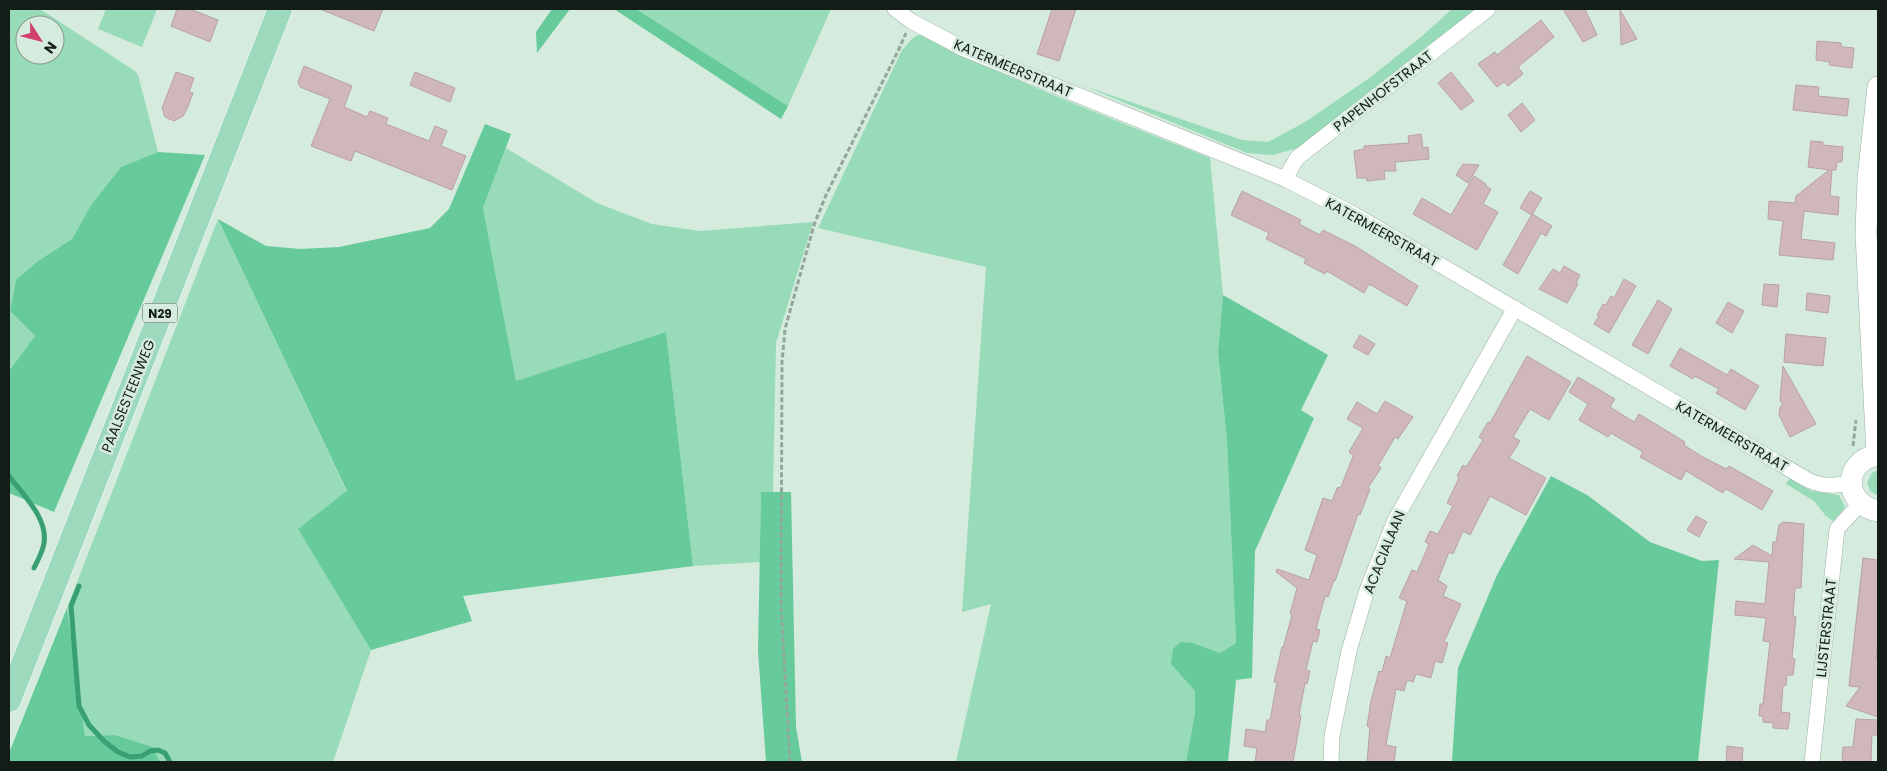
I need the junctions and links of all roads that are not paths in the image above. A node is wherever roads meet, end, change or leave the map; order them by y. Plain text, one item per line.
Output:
1 (280, 9) edge
2 (896, 9) edge
3 (1488, 9) edge
4 (1878, 87) edge
5 (1284, 179) junction
6 (1516, 308) junction
7 (1878, 455) edge
8 (1851, 483) junction
9 (1869, 507) edge
10 (9, 700) edge
11 (1331, 762) edge
12 (1812, 762) edge

1 - 10 main road, PAALSESTEENWEG / N29
2 - 5 street, KATERMEERSTRAAT
3 - 5 street, PAPENHOFSTRAAT
4 - 7 street
5 - 6 street, KATERMEERSTRAAT
6 - 8 street, KATERMEERSTRAAT
6 - 11 street, ACACIALAAN
7 - 8 street
8 - 9 street
9 - 12 street, LIJSTERSTRAAT

